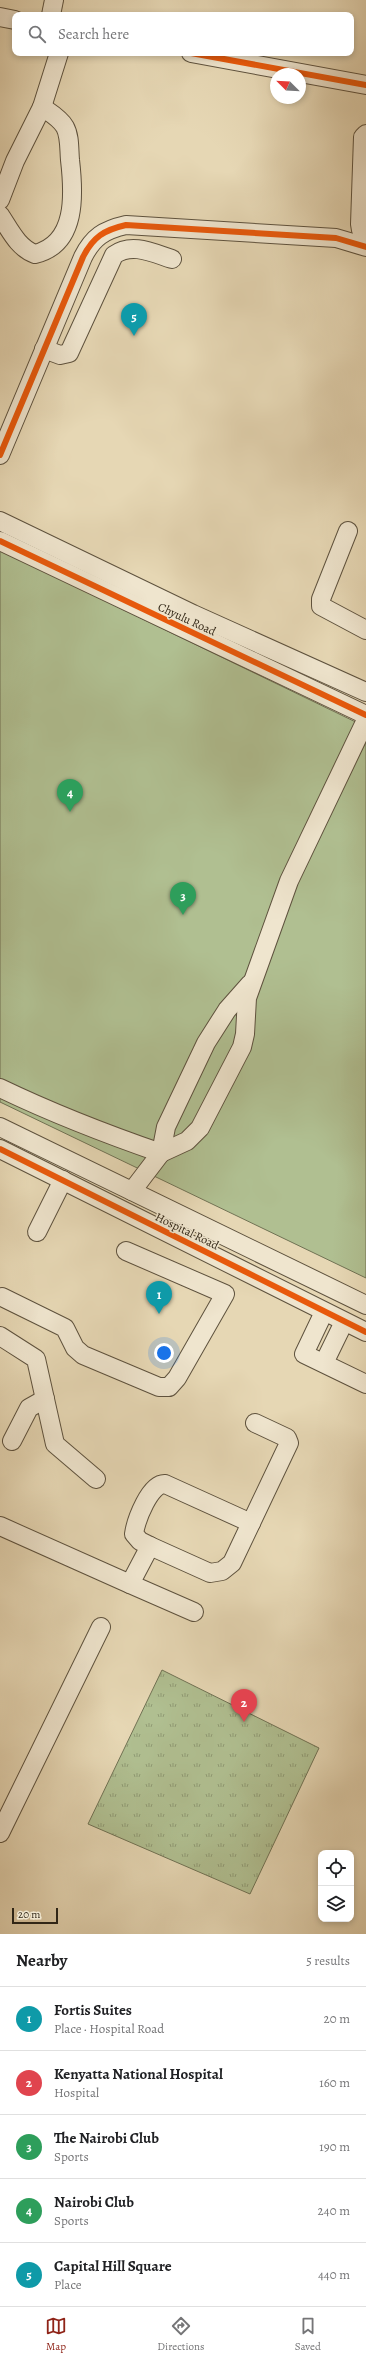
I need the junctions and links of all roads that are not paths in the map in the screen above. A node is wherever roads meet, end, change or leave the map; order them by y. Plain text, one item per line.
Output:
1 (0, 17) edge
2 (12, 19) edge
3 (58, 56) edge
4 (207, 56) edge
5 (366, 85) edge
6 (42, 106) junction
7 (366, 134) edge
8 (7, 164) edge
9 (0, 200) edge
10 (0, 215) edge
11 (366, 234) edge
12 (366, 247) edge
13 (172, 259) dead end
14 (44, 349) junction
15 (0, 454) edge
16 (2, 527) edge
17 (348, 531) dead end
18 (0, 541) edge
19 (366, 630) edge
20 (366, 692) edge
21 (366, 715) edge
22 (366, 720) edge
23 (253, 981) junction
24 (0, 1088) edge
25 (0, 1127) edge
26 (0, 1149) edge
27 (161, 1153) junction
28 (63, 1180) junction
29 (132, 1191) junction
30 (38, 1232) dead end
31 (126, 1251) dead end
32 (204, 1252) junction
33 (193, 1280) junction
34 (2, 1297) dead end
35 (366, 1305) edge
36 (324, 1312) junction
37 (344, 1322) junction
38 (366, 1332) edge
39 (0, 1336) edge
40 (324, 1363) junction
41 (366, 1384) edge
42 (45, 1399) junction
43 (255, 1423) dead end
44 (12, 1441) dead end
45 (96, 1479) dead end
46 (251, 1523) junction
47 (0, 1526) edge
48 (150, 1546) junction
49 (130, 1584) junction
50 (194, 1612) dead end
51 (101, 1626) dead end
52 (0, 1833) edge

1 - 2 street
3 - 6 street
4 - 5 street
6 - 8 street
6 - 10 street
7 - 11 street
8 - 9 street
12 - 14 street
13 - 14 street
14 - 15 street
16 - 20 street, Chyulu Road
17 - 19 street
18 - 21 street, Chyulu Road
22 - 23 street
23 - 27 street
23 - 27 street
24 - 27 street
25 - 29 street, Hospital Road
26 - 28 street, Hospital Road
27 - 29 street
28 - 30 street
28 - 32 street, Hospital Road
29 - 35 street, Hospital Road
31 - 33 street
32 - 33 street
32 - 36 street, Hospital Road
33 - 34 street
36 - 37 street, Hospital Road
36 - 40 street
37 - 38 street, Hospital Road
37 - 40 street
39 - 42 street
40 - 41 street
42 - 44 street
42 - 45 street
43 - 46 street
46 - 48 street
46 - 48 street
47 - 49 street
48 - 49 street
49 - 50 street
51 - 52 street

